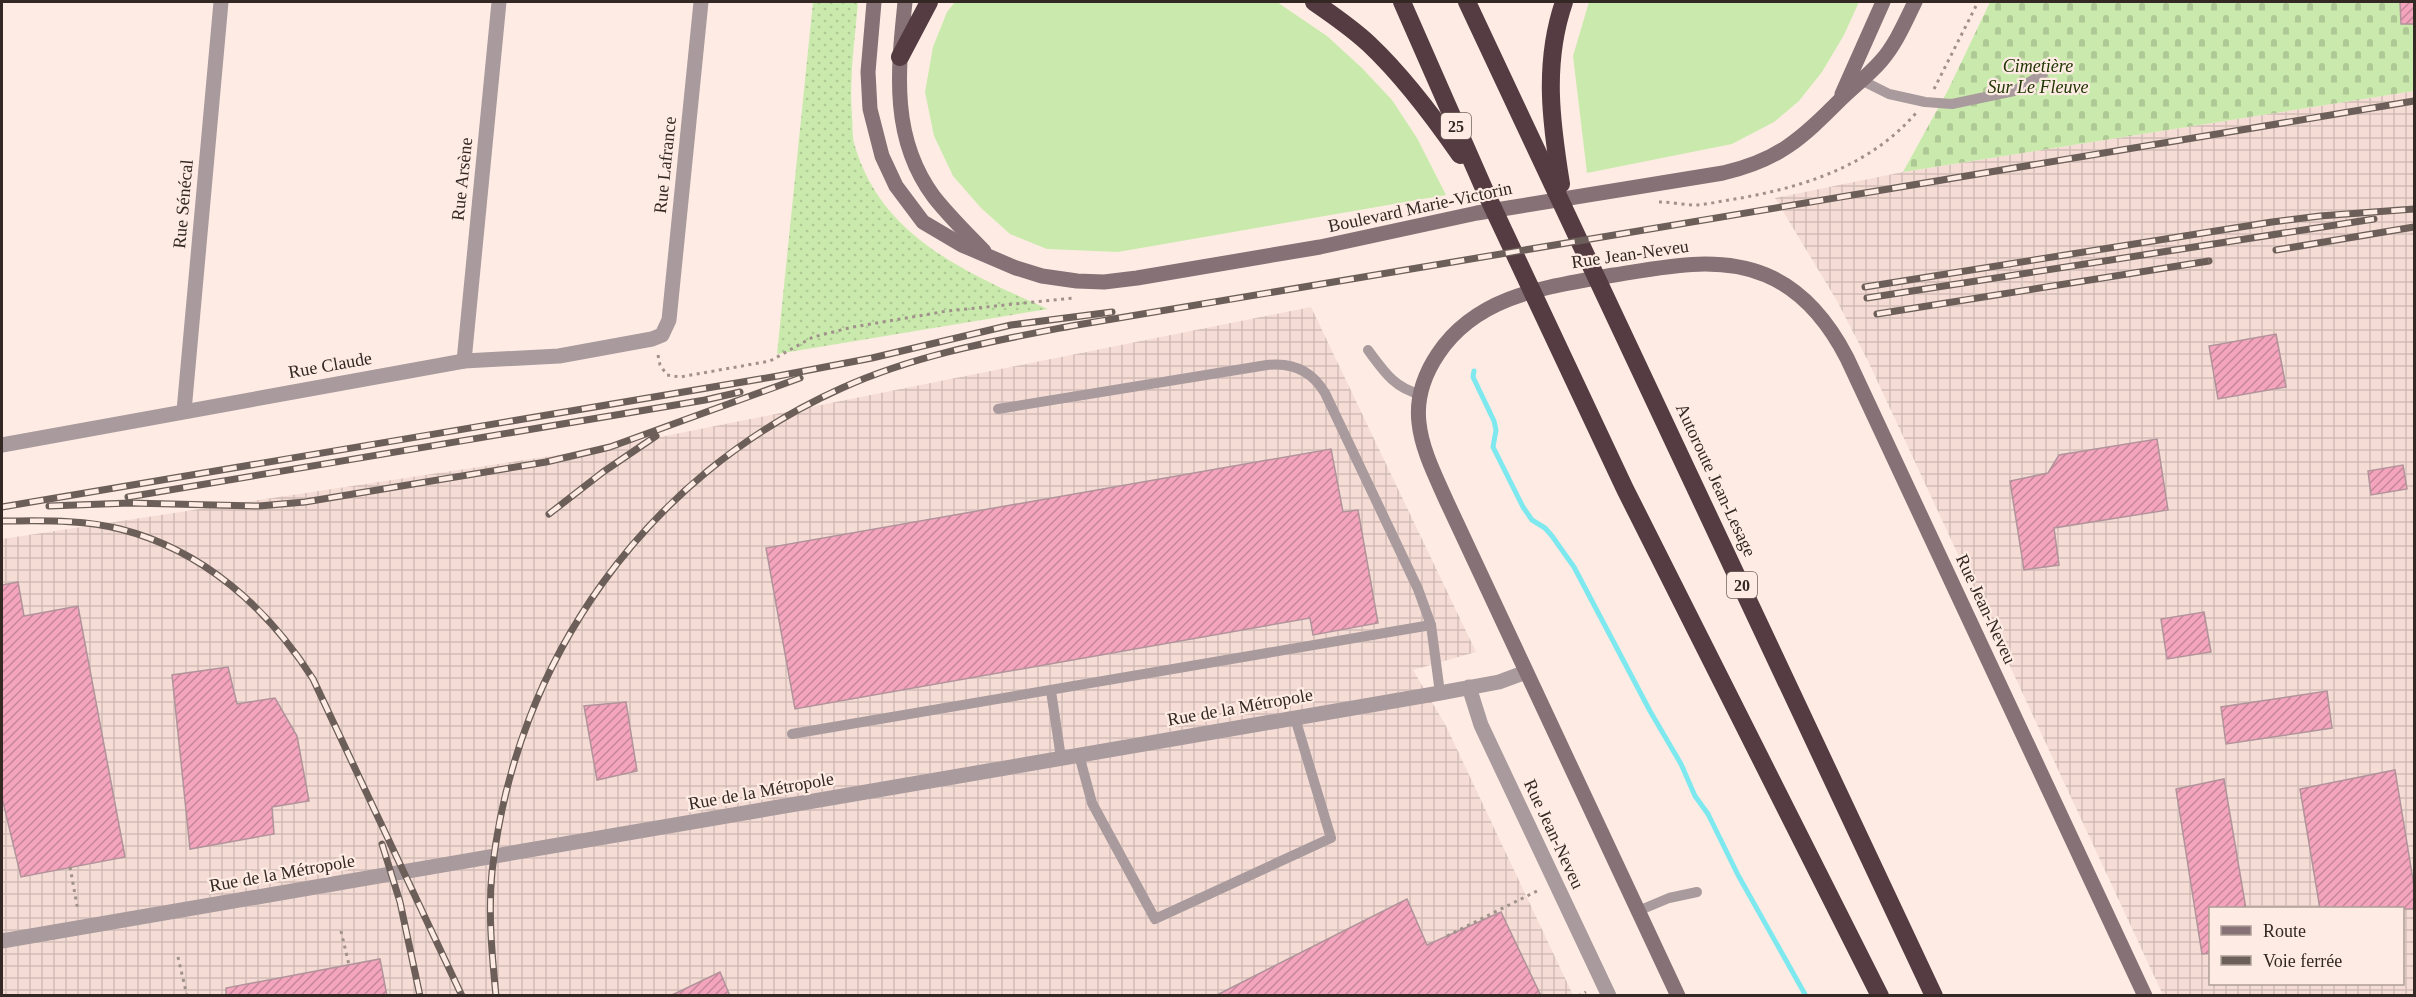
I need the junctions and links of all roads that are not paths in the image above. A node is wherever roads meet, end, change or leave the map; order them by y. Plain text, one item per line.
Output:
1 (221, 2) edge
2 (499, 2) edge
3 (701, 2) edge
4 (874, 2) edge
5 (905, 2) edge
6 (929, 2) edge
7 (1314, 2) edge
8 (1402, 2) edge
9 (1467, 2) edge
10 (1564, 2) edge
11 (1883, 2) edge
12 (1915, 2) edge
13 (900, 57) junction
14 (2043, 74) dead end
15 (1856, 77) junction
16 (1556, 179) junction
17 (1485, 191) junction
18 (988, 256) junction
19 (665, 331) joint
20 (1368, 350) dead end
21 (464, 361) junction
22 (1420, 394) junction
23 (998, 409) dead end
24 (184, 411) junction
25 (2, 445) edge
26 (1431, 625) junction
27 (1526, 672) junction
28 (1469, 687) junction
29 (1051, 691) junction
30 (1440, 693) junction
31 (1296, 718) junction
32 (792, 734) dead end
33 (1079, 755) junction
34 (1061, 758) junction
35 (1696, 892) dead end
36 (1638, 910) junction
37 (2, 941) edge
38 (1609, 996) edge
39 (1678, 996) edge
40 (1881, 996) edge
41 (1934, 996) edge
42 (2145, 996) edge

1 - 24 street, Rue Sénécal
2 - 21 street, Rue Arsène
3 - 19 street, Rue Lafrance
4 - 18 street, Boulevard Marie-Victorin
5 - 13 street, Boulevard Marie-Victorin
6 - 13 highway
7 - 17 highway
8 - 17 highway, 25
9 - 16 highway, Autoroute Jean-Lesage
10 - 16 highway
11 - 15 street, Boulevard Marie-Victorin
12 - 15 street, Boulevard Marie-Victorin
13 - 18 street, Boulevard Marie-Victorin
14 - 15 lane
15 - 18 street, Boulevard Marie-Victorin
16 - 41 highway, Autoroute Jean-Lesage / 20
17 - 40 highway, 25
19 - 21 street, Rue Claude
20 - 22 lane
21 - 24 street, Rue Claude
22 - 27 street, Rue Jean-Neveu
22 - 42 street, Rue Jean-Neveu
23 - 26 lane
24 - 25 street, Rue Claude
26 - 29 lane
26 - 30 lane
27 - 28 street, Rue de la Métropole
27 - 36 street, Rue Jean-Neveu
28 - 30 street, Rue de la Métropole
28 - 38 street, Rue Jean-Neveu
29 - 32 lane
29 - 34 lane
30 - 31 street, Rue de la Métropole
31 - 33 street, Rue de la Métropole
31 - 33 lane
33 - 34 street, Rue de la Métropole
34 - 37 street, Rue de la Métropole
35 - 36 lane
36 - 39 street, Rue Jean-Neveu

